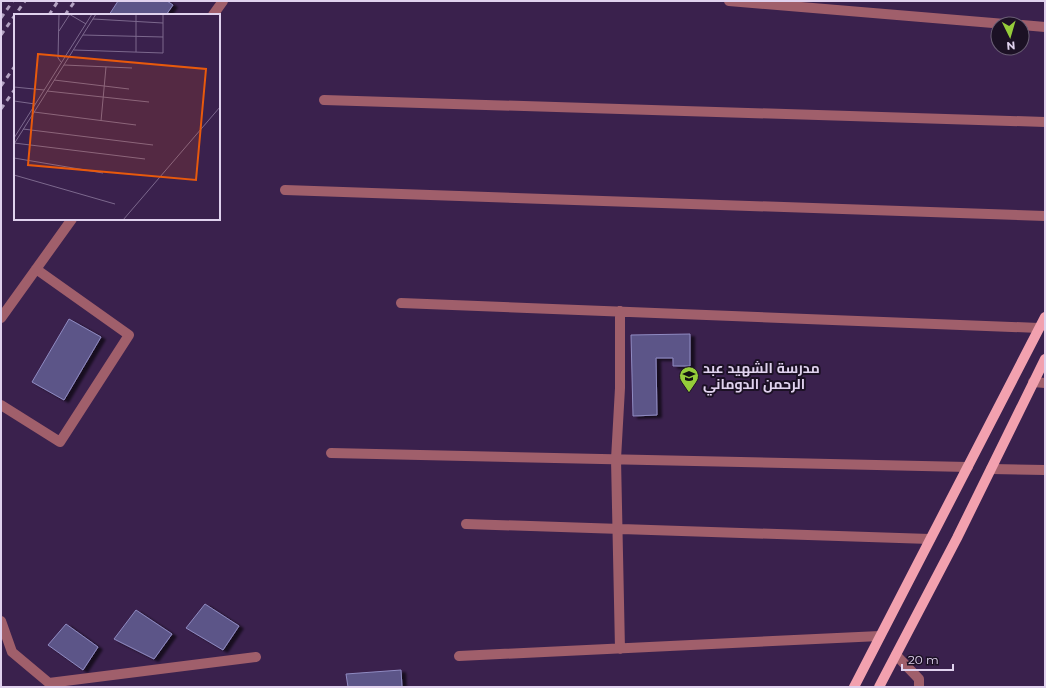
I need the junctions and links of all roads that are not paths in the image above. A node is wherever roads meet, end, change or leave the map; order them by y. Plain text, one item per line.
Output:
1 (223, 1) edge
2 (729, 1) edge
3 (214, 14) edge
4 (990, 23) edge
5 (1030, 26) edge
6 (1045, 27) edge
7 (324, 100) dead end
8 (1045, 122) edge
9 (285, 190) dead end
10 (1045, 216) edge
11 (71, 220) edge
12 (36, 269) junction
13 (401, 303) dead end
14 (620, 311) junction
15 (1045, 317) edge
16 (1, 318) edge
17 (1039, 328) junction
18 (1045, 359) edge
19 (1033, 382) junction
20 (1045, 383) edge
21 (1, 405) edge
22 (331, 453) dead end
23 (616, 459) junction
24 (968, 467) junction
25 (991, 469) junction
26 (1045, 470) edge
27 (466, 524) dead end
28 (617, 529) junction
29 (930, 539) junction
30 (1, 621) edge
31 (880, 636) junction
32 (620, 649) junction
33 (896, 654) junction
34 (459, 656) dead end
35 (256, 657) dead end
36 (854, 687) edge
37 (879, 687) edge
38 (920, 687) edge

1 - 3 street
2 - 4 street
5 - 6 street
7 - 8 street
9 - 10 street
11 - 12 street
12 - 16 street
12 - 21 street
13 - 14 street
14 - 17 street
14 - 23 street
15 - 17 main road
17 - 24 main road
18 - 19 main road
19 - 20 street
19 - 25 main road
22 - 23 street
23 - 24 street
23 - 28 street
24 - 29 main road
25 - 26 street
25 - 33 main road
27 - 28 street
28 - 29 street
28 - 32 street
29 - 31 main road
30 - 35 street
31 - 32 street
31 - 36 main road
32 - 34 street
33 - 37 main road
33 - 38 street

